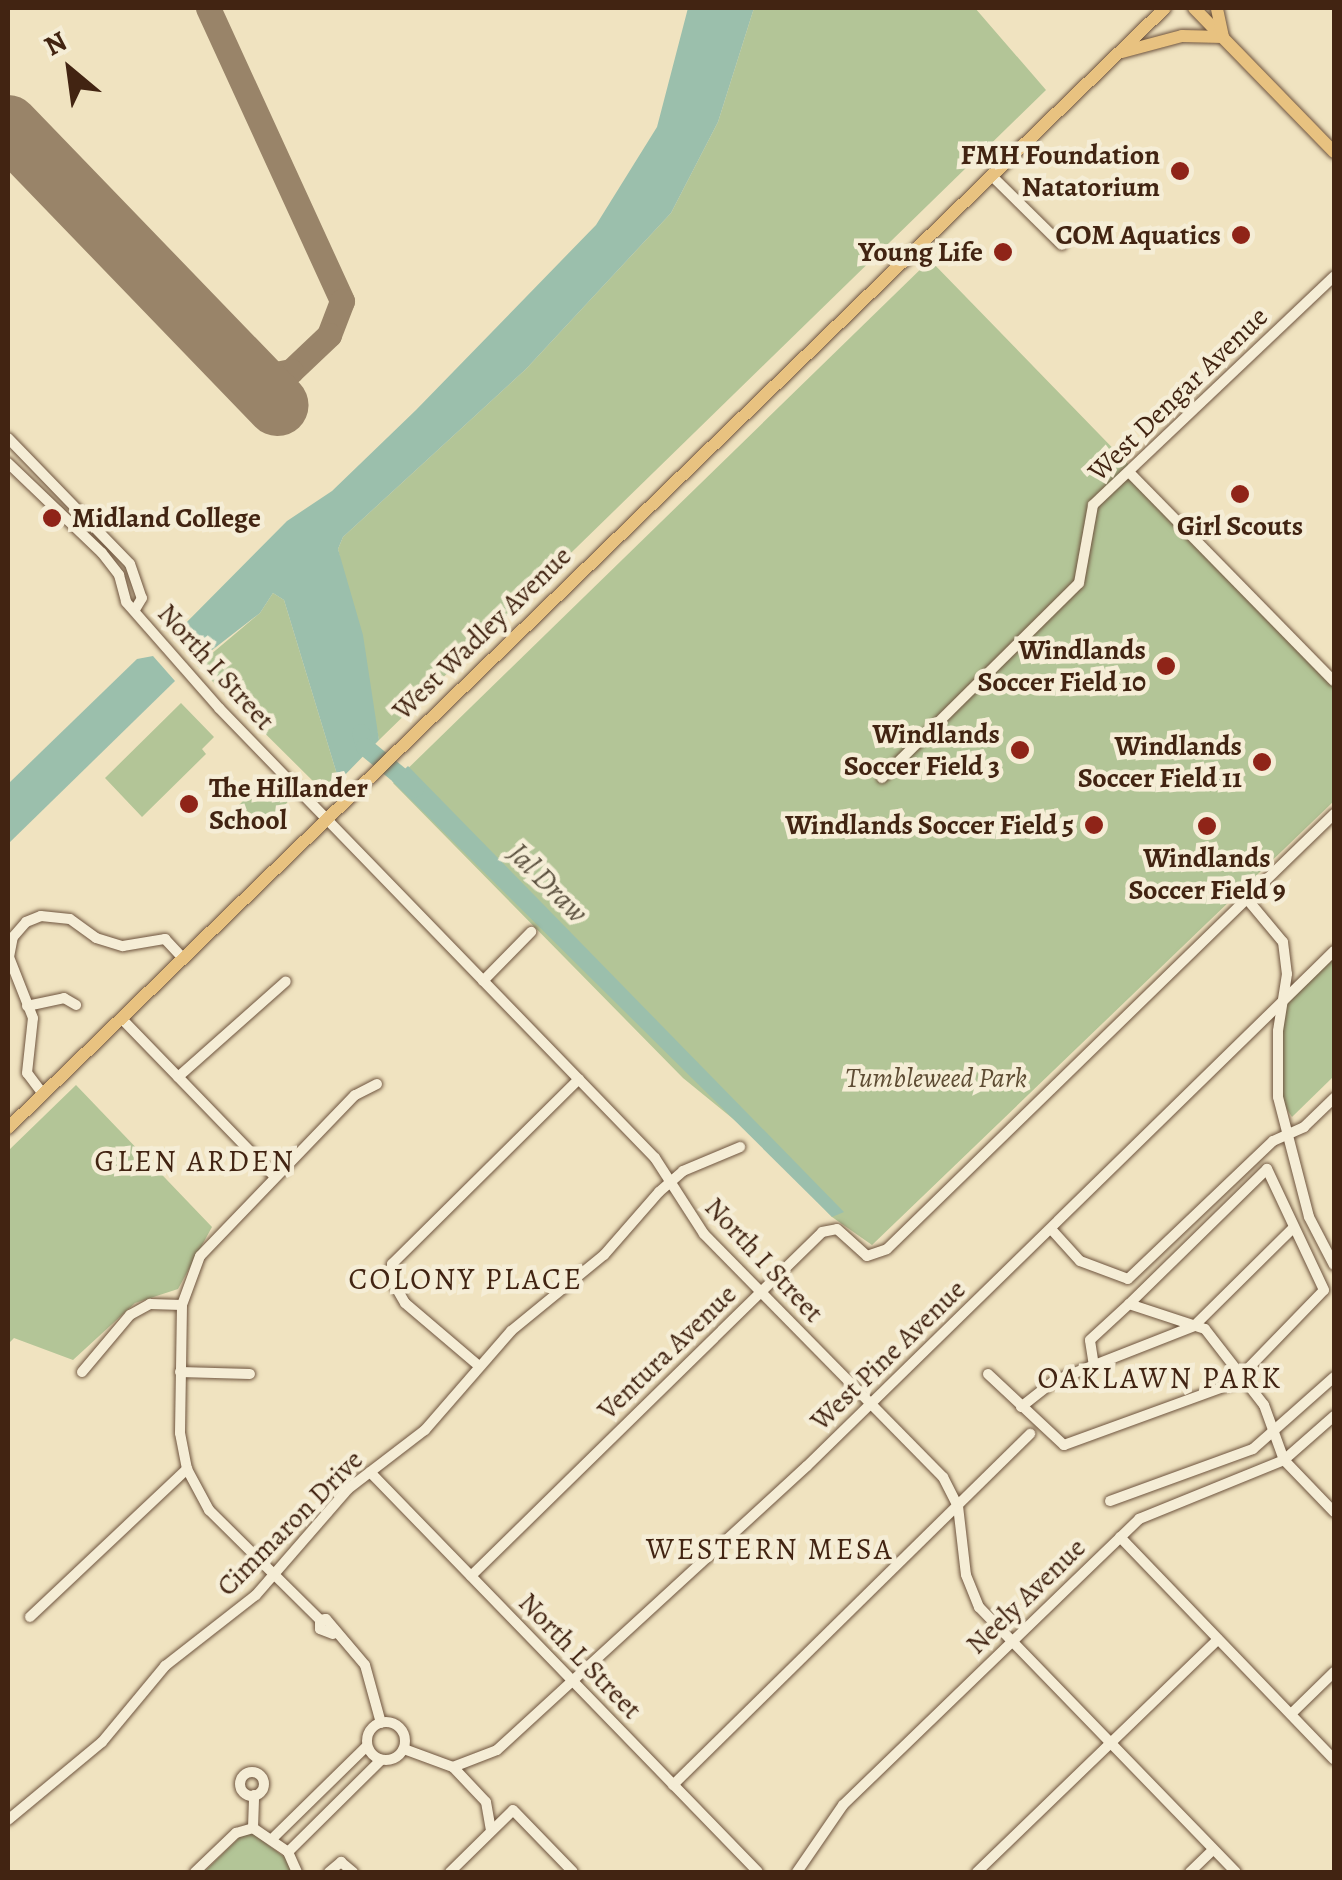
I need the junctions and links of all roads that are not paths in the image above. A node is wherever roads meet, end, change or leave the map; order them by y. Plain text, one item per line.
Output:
1 (1165, 8) edge
2 (1194, 8) edge
3 (1217, 8) edge
4 (1223, 37) junction
5 (1118, 54) junction
6 (1334, 152) edge
7 (992, 176) junction
8 (1062, 244) dead end
9 (1334, 276) edge
10 (8, 438) edge
11 (8, 462) edge
12 (1130, 473) junction
13 (46, 477) junction
14 (34, 488) junction
15 (136, 608) junction
16 (1334, 681) edge
17 (882, 778) dead end
18 (1334, 814) edge
19 (326, 818) junction
20 (1247, 899) junction
21 (531, 932) dead end
22 (1334, 951) edge
23 (8, 957) edge
24 (184, 958) junction
25 (484, 980) junction
26 (286, 982) dead end
27 (1283, 1001) junction
28 (76, 1005) dead end
29 (27, 1006) junction
30 (121, 1018) junction
31 (178, 1077) junction
32 (579, 1079) junction
33 (377, 1084) dead end
34 (43, 1094) junction
35 (1334, 1098) edge
36 (8, 1128) edge
37 (1285, 1135) junction
38 (740, 1147) dead end
39 (273, 1175) junction
40 (671, 1182) junction
41 (1050, 1228) junction
42 (1292, 1229) junction
43 (1332, 1256) edge
44 (761, 1292) junction
45 (1129, 1304) junction
46 (182, 1305) junction
47 (1194, 1326) junction
48 (479, 1366) junction
49 (1094, 1366) junction
50 (82, 1372) dead end
51 (180, 1372) junction
52 (1242, 1372) junction
53 (250, 1374) dead end
54 (988, 1374) dead end
55 (1334, 1377) edge
56 (869, 1404) junction
57 (1021, 1407) junction
58 (1334, 1416) edge
59 (1030, 1434) dead end
60 (1271, 1435) junction
61 (1284, 1460) junction
62 (186, 1468) junction
63 (370, 1472) junction
64 (1110, 1501) dead end
65 (958, 1506) junction
66 (1334, 1512) edge
67 (1120, 1537) junction
68 (276, 1575) junction
69 (471, 1576) junction
70 (30, 1617) dead end
71 (1218, 1639) junction
72 (1011, 1642) junction
73 (1334, 1672) edge
74 (572, 1679) junction
75 (1291, 1714) junction
76 (381, 1722) junction
77 (1110, 1744) junction
78 (367, 1746) junction
79 (404, 1748) junction
80 (1334, 1759) edge
81 (381, 1760) junction
82 (453, 1766) junction
83 (673, 1784) junction
84 (254, 1796) dead end
85 (8, 1820) edge
86 (253, 1828) junction
87 (491, 1831) junction
88 (274, 1837) junction
89 (1213, 1850) junction
90 (288, 1852) junction
91 (195, 1872) edge
92 (297, 1872) edge
93 (329, 1872) edge
94 (353, 1872) edge
95 (450, 1872) edge
96 (574, 1872) edge
97 (758, 1872) edge
98 (796, 1872) edge
99 (977, 1872) edge
100 (1190, 1872) edge
101 (1236, 1872) edge

1 - 5 main road, West Wadley Avenue
2 - 4 main road
3 - 4 main road
4 - 5 main road
4 - 6 main road
5 - 7 main road, West Wadley Avenue
7 - 8 street
7 - 19 main road, West Wadley Avenue
9 - 12 street, West Dengar Avenue
10 - 13 street
11 - 14 street, North I Street
12 - 16 street
12 - 17 street, West Dengar Avenue
13 - 14 street
13 - 15 street
14 - 15 street, North I Street
15 - 19 street, North I Street
18 - 20 street, Ventura Avenue
19 - 24 main road, West Wadley Avenue
19 - 25 street, North I Street
20 - 27 street
20 - 44 street, Ventura Avenue
21 - 25 street
22 - 27 street, West Pine Avenue
23 - 24 street
23 - 29 street
24 - 30 main road, West Wadley Avenue
25 - 32 street, North I Street
26 - 31 street
27 - 37 street
27 - 41 street, West Pine Avenue
28 - 29 street
29 - 34 street
30 - 31 street
30 - 34 main road, West Wadley Avenue
31 - 39 street
32 - 40 street, North I Street
32 - 48 street
33 - 39 street
34 - 36 main road, West Wadley Avenue
35 - 37 street
37 - 41 street
37 - 43 street
38 - 40 street, Cimmaron Drive
39 - 46 street
40 - 44 street, North I Street
40 - 48 street, Cimmaron Drive
41 - 56 street, West Pine Avenue
42 - 45 street
42 - 47 street
42 - 52 street
44 - 56 street, North I Street
44 - 69 street, Ventura Avenue
45 - 47 street
45 - 49 street
46 - 50 street
46 - 51 street
47 - 49 street
47 - 52 street
48 - 63 street, Cimmaron Drive
49 - 57 street
51 - 53 street
51 - 62 street
52 - 57 street
52 - 60 street
54 - 57 street
55 - 60 street
56 - 65 street, North I Street
56 - 74 street, West Pine Avenue
58 - 61 street, Neely Avenue
59 - 65 street
60 - 61 street
60 - 64 street
61 - 66 street
61 - 67 street, Neely Avenue
62 - 68 street
62 - 70 street
63 - 68 street, Cimmaron Drive
63 - 69 street, North L Street
65 - 72 street, North I Street
65 - 83 street
67 - 71 street
67 - 72 street, Neely Avenue
68 - 76 street
68 - 85 street, Cimmaron Drive
69 - 74 street, North L Street
71 - 75 street
71 - 77 street
72 - 77 street, North I Street
72 - 98 street, Neely Avenue
73 - 75 street
74 - 82 street, West Pine Avenue
74 - 83 street, North L Street
75 - 80 street
76 - 78 street
76 - 79 street
77 - 89 street, North I Street
77 - 99 street
78 - 81 street
78 - 88 street
79 - 81 street
79 - 82 street
81 - 90 street
82 - 87 street
83 - 97 street, North L Street
84 - 86 street
86 - 88 street
86 - 91 street
87 - 95 street
87 - 96 street
88 - 90 street
89 - 100 street
89 - 101 street, North I Street
90 - 92 street
93 - 94 street

